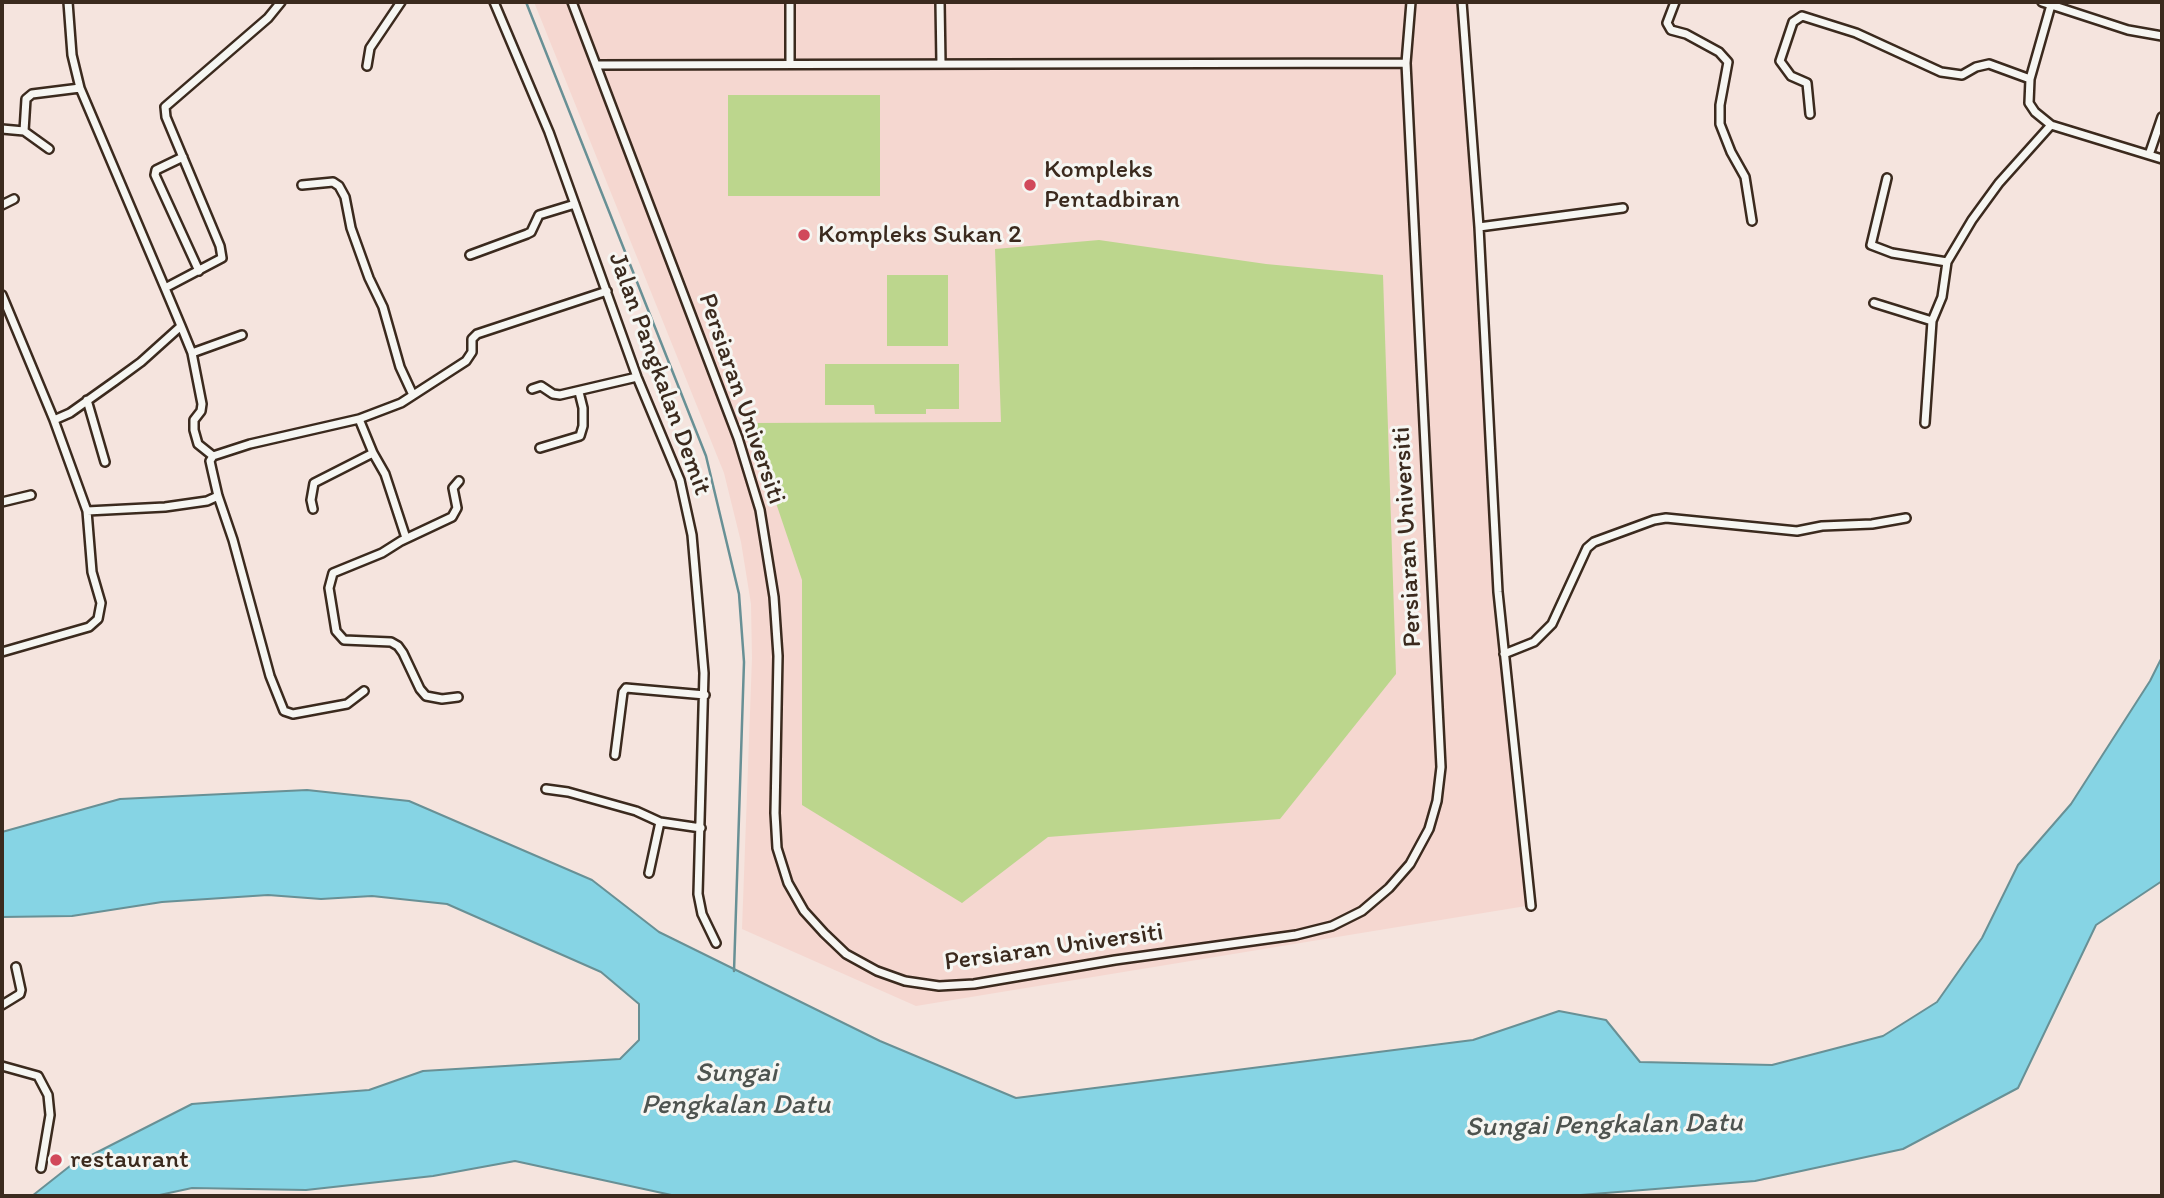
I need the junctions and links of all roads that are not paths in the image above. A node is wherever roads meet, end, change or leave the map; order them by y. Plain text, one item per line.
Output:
1 (68, 2) edge
2 (280, 2) edge
3 (401, 2) edge
4 (494, 2) edge
5 (572, 2) edge
6 (790, 2) edge
7 (940, 2) edge
8 (1411, 2) edge
9 (1462, 2) edge
10 (1675, 2) edge
11 (2042, 2) edge
12 (2051, 5) junction
13 (2162, 36) edge
14 (1406, 63) junction
15 (790, 64) junction
16 (941, 64) junction
17 (596, 65) junction
18 (367, 66) dead end
19 (2030, 79) junction
20 (80, 88) junction
21 (1810, 114) dead end
22 (2162, 117) edge
23 (2051, 125) junction
24 (2, 129) edge
25 (24, 131) junction
26 (49, 149) dead end
27 (2149, 155) junction
28 (183, 157) junction
29 (2162, 159) edge
30 (1887, 178) dead end
31 (302, 185) dead end
32 (14, 199) dead end
33 (575, 204) junction
34 (2, 205) edge
35 (1623, 208) dead end
36 (1752, 221) dead end
37 (1479, 227) junction
38 (470, 255) dead end
39 (1947, 262) junction
40 (199, 271) junction
41 (165, 288) junction
42 (607, 291) junction
43 (2, 295) edge
44 (1874, 303) dead end
45 (1932, 321) junction
46 (181, 326) junction
47 (242, 335) dead end
48 (192, 353) junction
49 (637, 377) junction
50 (532, 388) dead end
51 (579, 391) junction
52 (413, 395) junction
53 (87, 400) junction
54 (359, 419) junction
55 (54, 420) junction
56 (1925, 423) dead end
57 (540, 448) dead end
58 (373, 453) junction
59 (212, 456) junction
60 (105, 462) dead end
61 (459, 481) dead end
62 (31, 495) dead end
63 (218, 496) junction
64 (2, 502) edge
65 (313, 509) dead end
66 (87, 511) junction
67 (1906, 518) dead end
68 (406, 538) junction
69 (2, 652) edge
70 (1504, 654) junction
71 (364, 691) dead end
72 (705, 695) junction
73 (458, 697) dead end
74 (615, 755) dead end
75 (546, 789) dead end
76 (660, 822) junction
77 (701, 828) junction
78 (649, 873) dead end
79 (1531, 906) dead end
80 (716, 943) dead end
81 (16, 967) dead end
82 (2, 1005) edge
83 (2, 1066) edge
84 (41, 1168) dead end

1 - 20 street
2 - 28 street
3 - 18 street
4 - 33 street, Jalan Pangkalan Demit
5 - 17 street, Persiaran Universiti
6 - 15 street
7 - 16 street
8 - 14 street, Persiaran Universiti
9 - 37 street
10 - 36 street
11 - 12 street
12 - 13 street
12 - 19 street
14 - 16 street
14 - 17 street, Persiaran Universiti
15 - 16 street
15 - 17 street
19 - 21 street
19 - 23 street
20 - 25 street
20 - 41 street
22 - 27 street
23 - 27 street
23 - 39 street
24 - 25 street
25 - 26 street
27 - 29 street
28 - 40 street
28 - 40 street
30 - 39 street
31 - 52 street
32 - 34 street
33 - 38 street
33 - 42 street, Jalan Pangkalan Demit
35 - 37 street
37 - 70 street
39 - 45 street
40 - 41 street
41 - 46 street
42 - 49 street, Jalan Pangkalan Demit
42 - 52 street
43 - 55 street
44 - 45 street
45 - 56 street
46 - 48 street
46 - 53 street
47 - 48 street
48 - 59 street
49 - 51 street
49 - 72 street, Jalan Pangkalan Demit
50 - 51 street
51 - 57 street
52 - 54 street
53 - 55 street
53 - 60 street
54 - 58 street
54 - 59 street
55 - 66 street
58 - 65 street
58 - 68 street
59 - 63 street
61 - 68 street
62 - 64 street
63 - 66 street
63 - 71 street
66 - 69 street
67 - 70 street
68 - 73 street
70 - 79 street
72 - 74 street
72 - 77 street, Jalan Pangkalan Demit
75 - 76 street
76 - 77 street
76 - 78 street
77 - 80 street, Jalan Pangkalan Demit
81 - 82 street
83 - 84 street

